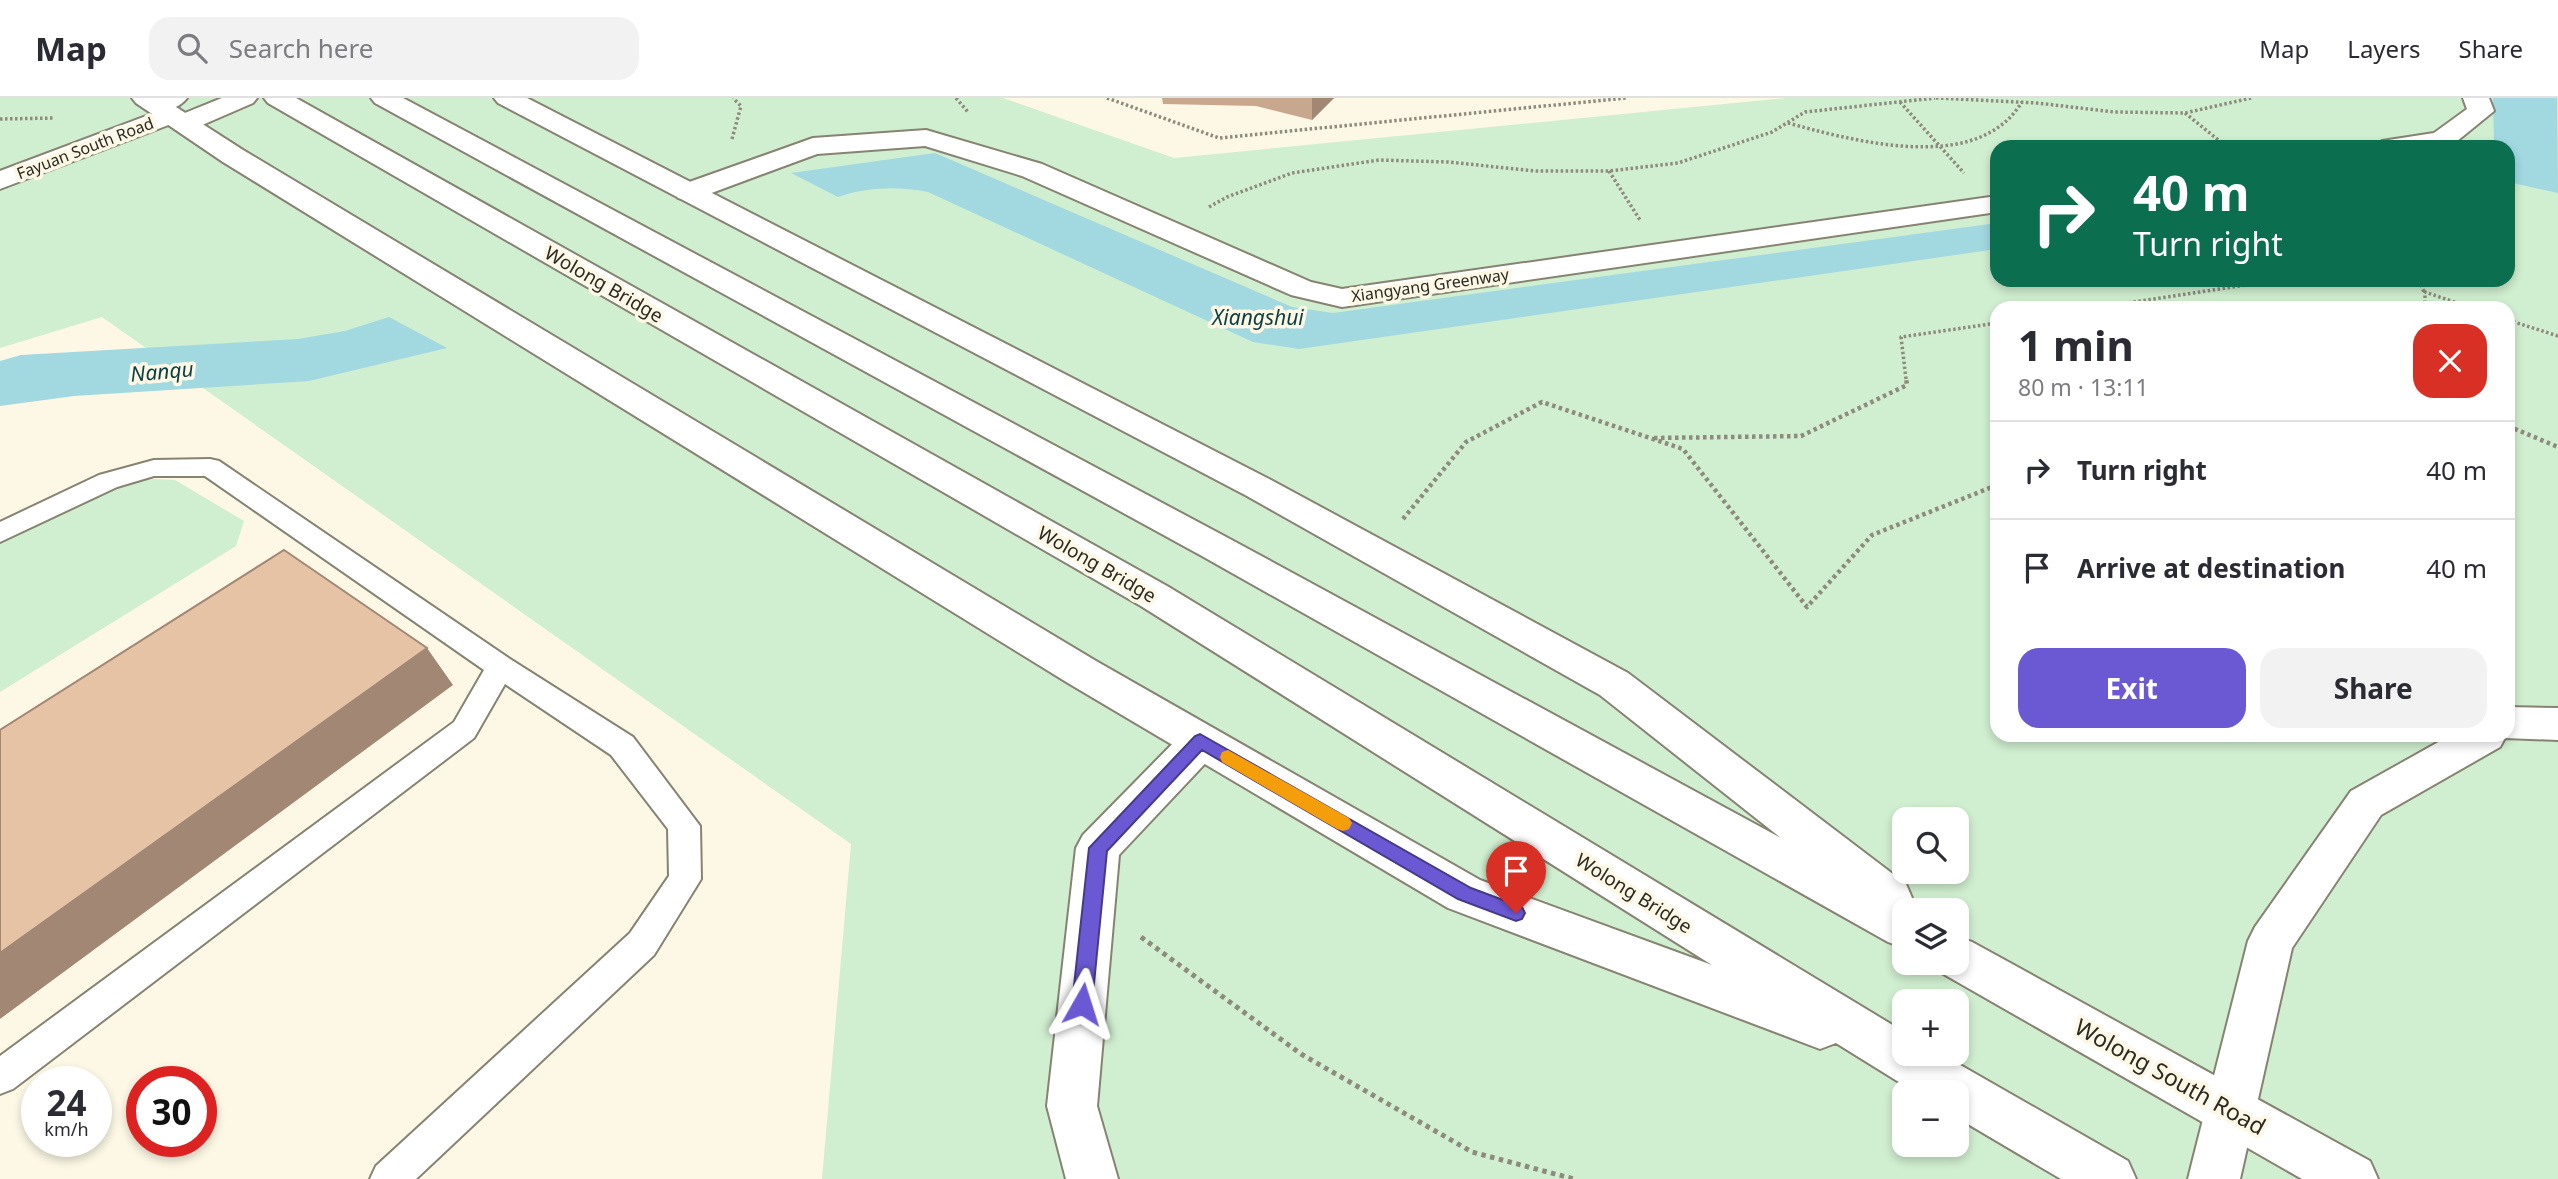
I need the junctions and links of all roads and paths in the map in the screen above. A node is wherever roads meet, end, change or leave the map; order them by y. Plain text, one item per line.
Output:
1 (244, 98) edge
2 (277, 98) edge
3 (384, 98) edge
4 (507, 98) edge
5 (1107, 98) edge
6 (1626, 98) edge
7 (1936, 98) edge
8 (2251, 98) edge
9 (2476, 98) edge
10 (1899, 101) junction
11 (2022, 102) junction
12 (166, 108) edge
13 (2185, 113) junction
14 (1787, 122) junction
15 (2218, 140) edge
16 (2442, 140) edge
17 (1940, 147) junction
18 (1609, 171) junction
19 (0, 181) edge
20 (688, 192) junction
21 (1990, 200) edge
22 (1990, 205) edge
23 (1168, 230) junction
24 (1661, 252) junction
25 (2233, 287) edge
26 (2422, 287) edge
27 (2424, 292) junction
28 (2140, 301) edge
29 (2425, 301) edge
30 (2451, 301) edge
31 (2515, 322) edge
32 (1990, 324) edge
33 (2558, 336) edge
34 (2515, 429) edge
35 (1650, 438) junction
36 (2558, 447) edge
37 (1990, 488) edge
38 (0, 533) edge
39 (1376, 553) junction
40 (500, 667) junction
41 (2515, 723) edge
42 (2558, 724) edge
43 (1200, 741) junction
44 (2474, 742) edge
45 (1892, 899) edge
46 (1092, 902) junction
47 (1892, 921) edge
48 (1969, 961) edge
49 (1892, 1051) edge
50 (1892, 1054) edge
51 (1916, 1066) edge
52 (0, 1077) edge
53 (2230, 1110) junction
54 (389, 1179) edge
55 (1092, 1179) edge
56 (1574, 1179) edge
57 (2110, 1179) edge
58 (2214, 1179) edge
59 (2352, 1179) edge

1 - 12 main road, Fayuan South Road
2 - 49 main road, Wolong Bridge
3 - 47 main road
4 - 20 main road
5 - 6 path
7 - 10 path
7 - 11 path
8 - 13 path
9 - 16 main road
10 - 14 path
10 - 17 path
11 - 13 path
11 - 17 path
12 - 19 main road, Fayuan South Road
12 - 43 main road
13 - 15 path
14 - 17 path
14 - 18 path
17 - 21 path
18 - 23 path
18 - 24 path
20 - 23 main road, Xiangyang Greenway
20 - 39 main road
22 - 24 main road, Xiangyang Greenway
23 - 24 main road, Xiangyang Greenway
25 - 28 path
26 - 27 path
27 - 29 path
27 - 30 path
31 - 33 path
32 - 35 path
34 - 36 path
35 - 37 path
35 - 39 path
38 - 40 lane
39 - 45 main road
40 - 52 lane
40 - 54 lane
41 - 42 main road
43 - 46 main road
43 - 50 main road
44 - 53 main road
46 - 55 main road
46 - 56 path
48 - 53 main road, Wolong South Road
51 - 57 main road
53 - 58 main road
53 - 59 main road, Wolong South Road

